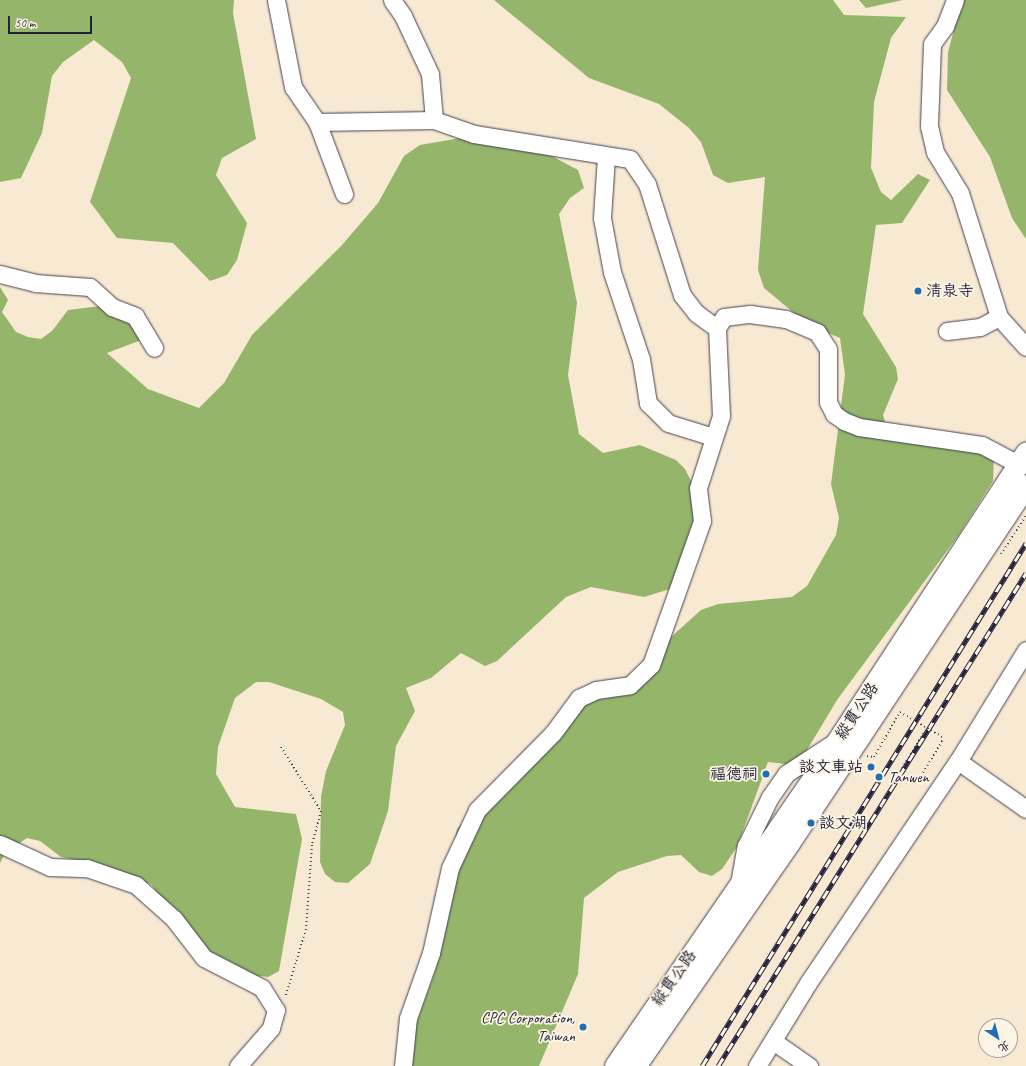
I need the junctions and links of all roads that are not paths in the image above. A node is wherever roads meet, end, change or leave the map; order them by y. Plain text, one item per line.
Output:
1 (276, 0) edge
2 (392, 0) edge
3 (955, 0) edge
4 (434, 120) junction
5 (317, 122) junction
6 (920, 134) dead end
7 (935, 152) junction
8 (606, 157) junction
9 (344, 194) dead end
10 (0, 274) edge
11 (1000, 317) junction
12 (717, 328) junction
13 (947, 331) dead end
14 (1026, 347) edge
15 (154, 348) dead end
16 (713, 437) junction
17 (1022, 458) edge
18 (1026, 485) edge
19 (1026, 650) edge
20 (839, 738) junction
21 (958, 761) junction
22 (819, 783) junction
23 (1026, 809) edge
24 (0, 844) edge
25 (738, 887) junction
26 (773, 1041) junction
27 (238, 1066) edge
28 (403, 1066) edge
29 (615, 1066) edge
30 (635, 1066) edge
31 (757, 1066) edge
32 (809, 1066) edge

1 - 5 street
2 - 4 street
3 - 7 street
4 - 5 street
4 - 8 street
5 - 9 street
6 - 7 street
7 - 11 street
8 - 12 street
8 - 16 street
10 - 15 street
11 - 13 street
11 - 14 street
12 - 16 street
12 - 17 street
16 - 28 street
17 - 20 main road, 縱貫公路
18 - 22 main road, 縱貫公路
19 - 21 street
20 - 22 main road, 縱貫公路
20 - 25 street
21 - 23 street
21 - 26 street
22 - 25 main road, 縱貫公路
22 - 30 main road, 縱貫公路
24 - 27 street
25 - 29 main road, 縱貫公路
26 - 31 street
26 - 32 street

